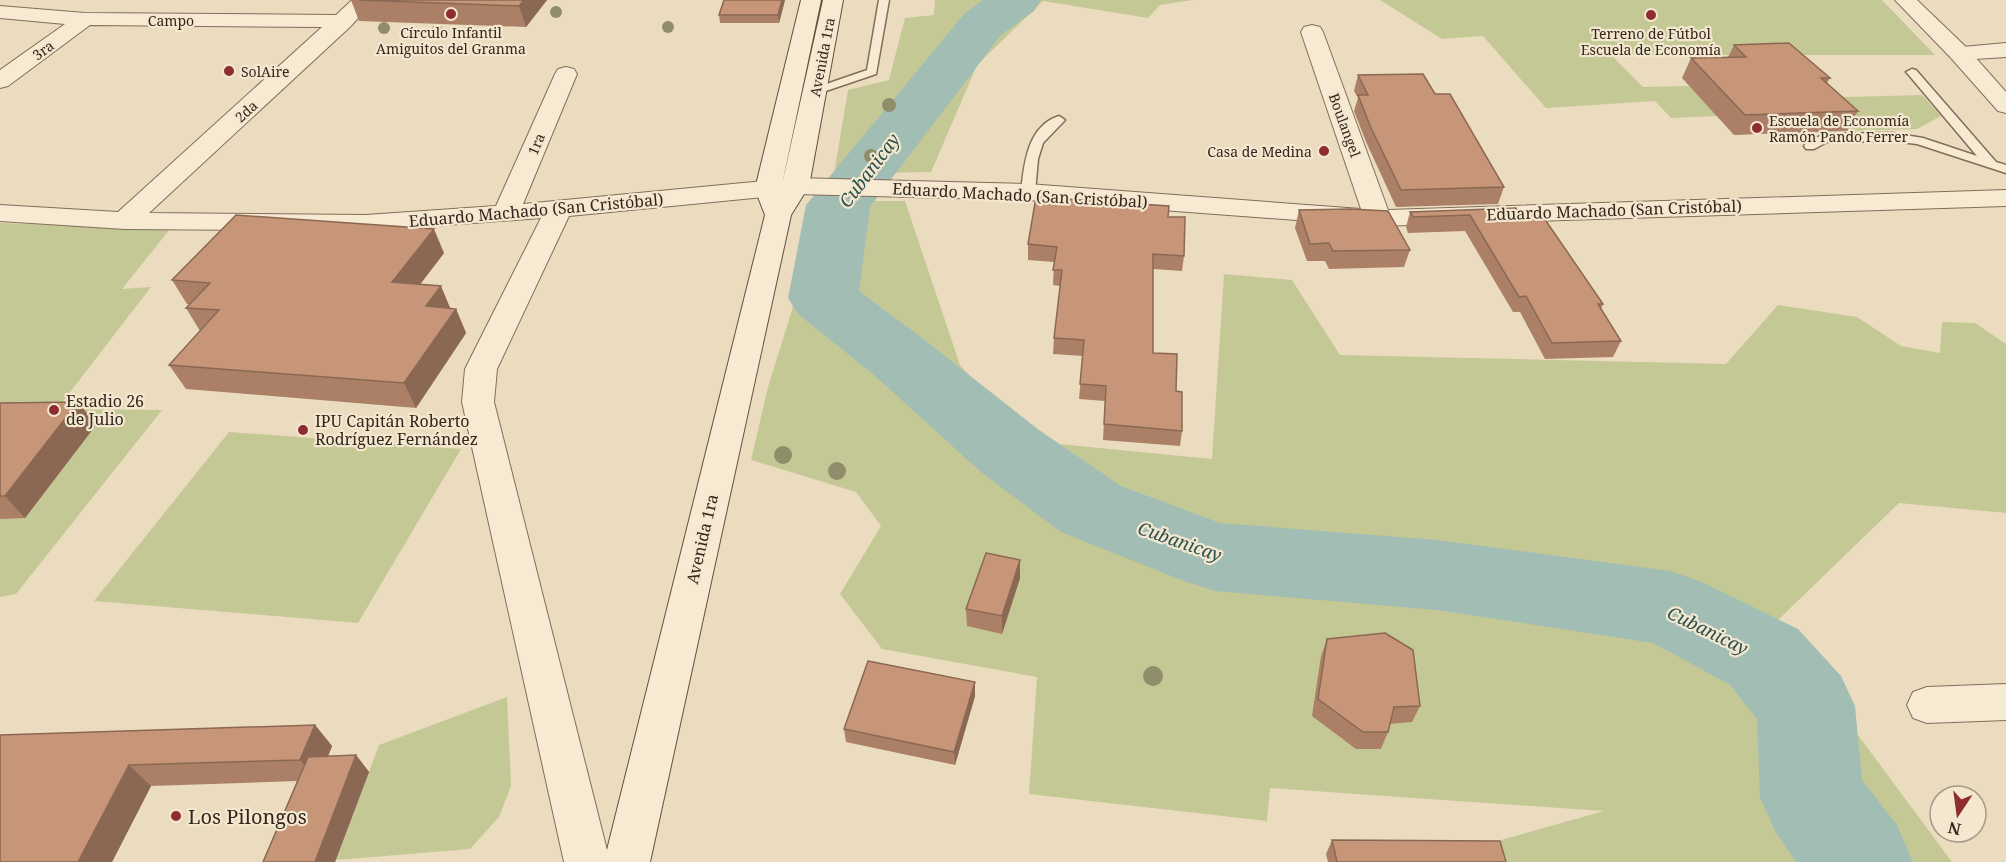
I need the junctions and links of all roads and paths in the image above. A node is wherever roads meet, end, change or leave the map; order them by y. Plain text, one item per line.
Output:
1 (364, 0) edge
2 (812, 0) edge
3 (833, 0) edge
4 (884, 0) edge
5 (1905, 0) edge
6 (0, 12) edge
7 (85, 20) junction
8 (343, 21) junction
9 (1312, 32) dead end
10 (2006, 50) edge
11 (1959, 53) junction
12 (1912, 72) dead end
13 (566, 74) dead end
14 (0, 81) edge
15 (816, 91) junction
16 (2006, 106) edge
17 (1059, 120) dead end
18 (1810, 146) dead end
19 (1991, 164) junction
20 (2006, 169) edge
21 (1028, 192) junction
22 (790, 194) junction
23 (2006, 198) edge
24 (559, 209) junction
25 (0, 213) edge
26 (506, 213) junction
27 (1378, 218) junction
28 (125, 221) junction
29 (2006, 702) edge
30 (1927, 705) dead end
31 (587, 862) edge
32 (627, 862) edge

1 - 8 street, 2da
2 - 22 street, Avenida 1ra
3 - 15 street, Avenida 1ra
4 - 15 lane
5 - 11 street
6 - 7 street, Campo
7 - 8 street, Campo
7 - 14 street, 3ra
8 - 28 street, 2da
9 - 27 street, Boulangel
10 - 11 street
11 - 16 street
12 - 19 lane
13 - 26 street, 1ra
15 - 22 street, Avenida 1ra
17 - 21 lane
18 - 19 lane
19 - 20 lane
21 - 22 street, Eduardo Machado (San Cristóbal)
21 - 27 street, Eduardo Machado (San Cristóbal)
22 - 24 street, Eduardo Machado (San Cristóbal)
22 - 32 street, Avenida 1ra
23 - 27 street, Eduardo Machado (San Cristóbal)
24 - 26 street, Eduardo Machado (San Cristóbal)
24 - 31 street
25 - 28 street, Eduardo Machado (San Cristóbal)
26 - 28 street, Eduardo Machado (San Cristóbal)
29 - 30 street

